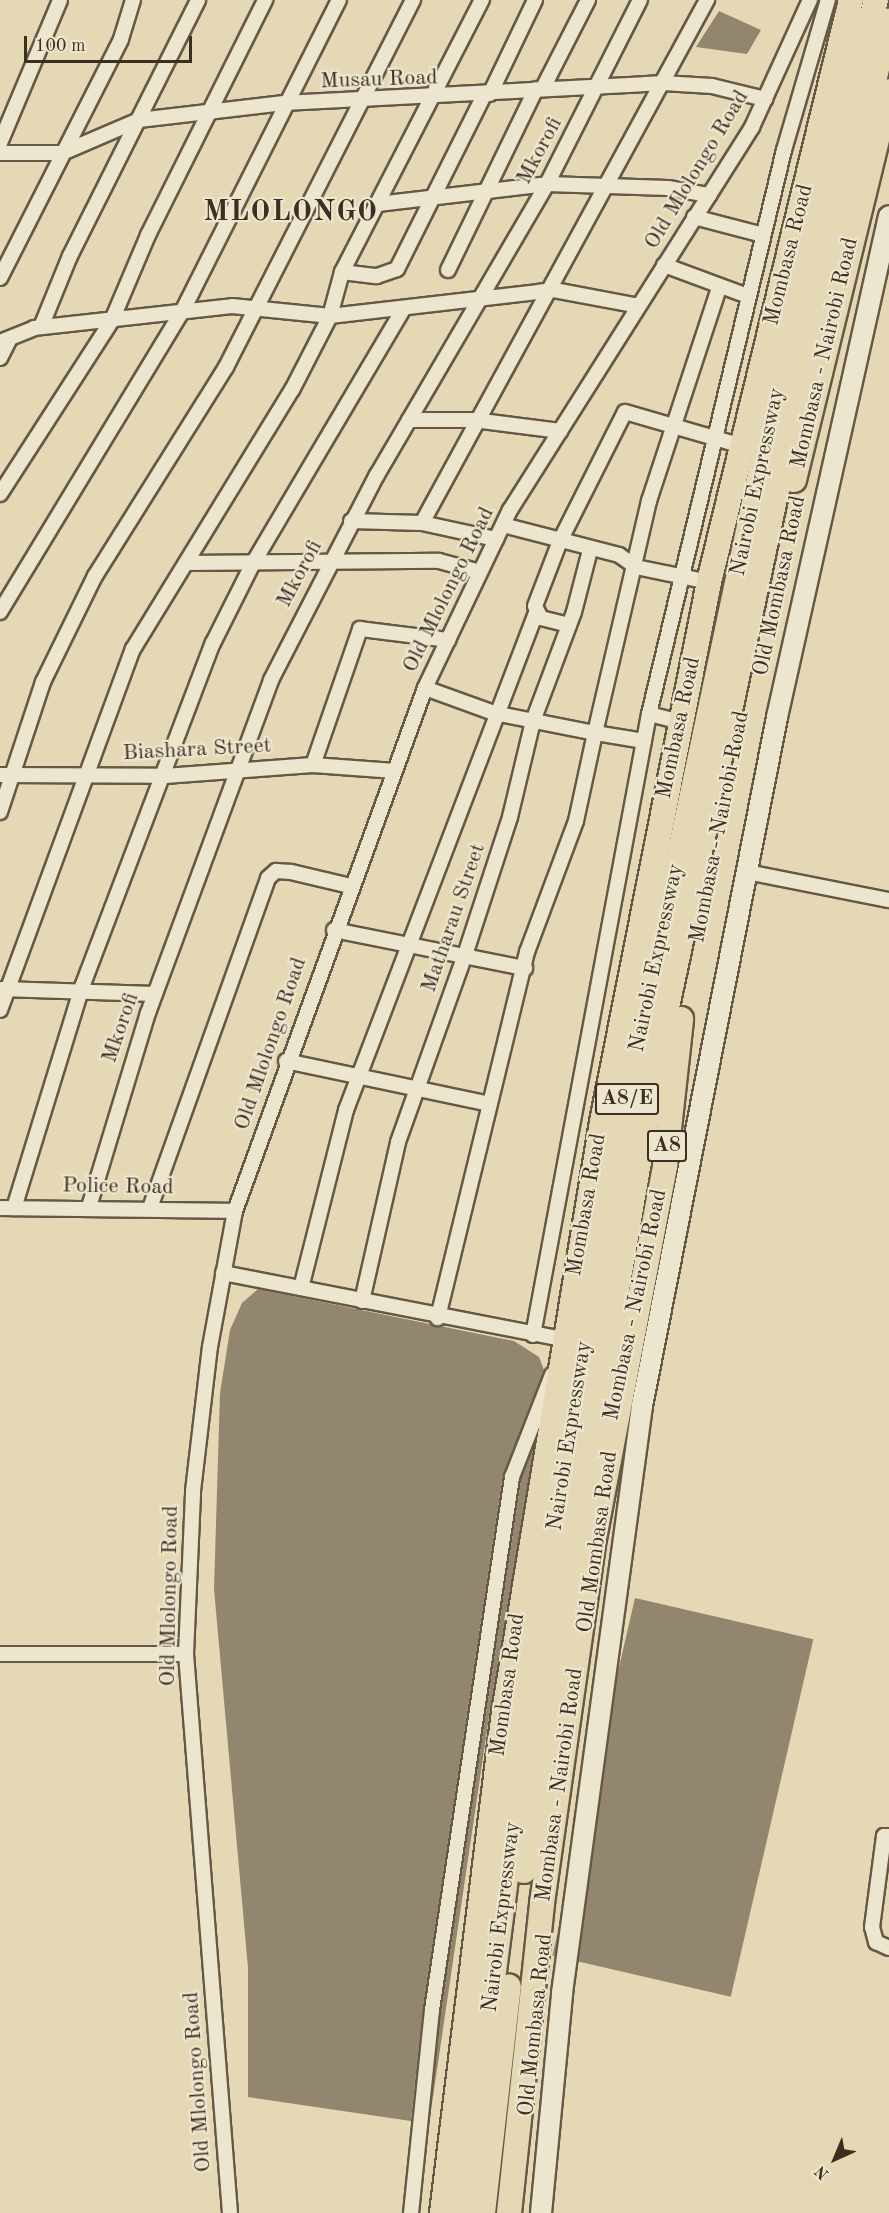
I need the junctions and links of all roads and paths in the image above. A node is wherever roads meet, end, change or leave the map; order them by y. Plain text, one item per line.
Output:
1 (60, 0) edge
2 (133, 0) edge
3 (198, 0) edge
4 (265, 0) edge
5 (339, 0) edge
6 (413, 0) edge
7 (482, 0) edge
8 (535, 0) edge
9 (588, 0) edge
10 (640, 0) edge
11 (707, 0) edge
12 (810, 0) edge
13 (876, 0) edge
14 (839, 2) edge
15 (889, 21) edge
16 (663, 83) junction
17 (598, 86) junction
18 (539, 89) junction
19 (889, 91) edge
20 (487, 94) junction
21 (434, 99) junction
22 (765, 99) junction
23 (284, 103) junction
24 (362, 103) junction
25 (212, 109) junction
26 (139, 120) junction
27 (0, 143) edge
28 (0, 153) edge
29 (62, 153) junction
30 (547, 184) junction
31 (608, 186) junction
32 (488, 192) junction
33 (709, 195) junction
34 (432, 199) junction
35 (378, 204) junction
36 (889, 216) edge
37 (694, 217) junction
38 (763, 235) junction
39 (664, 266) junction
40 (448, 270) dead end
41 (342, 272) junction
42 (0, 278) edge
43 (719, 288) junction
44 (554, 290) junction
45 (748, 296) junction
46 (480, 300) junction
47 (639, 306) junction
48 (257, 307) junction
49 (183, 310) junction
50 (402, 311) junction
51 (330, 316) junction
52 (112, 320) junction
53 (41, 327) junction
54 (5, 340) edge
55 (0, 358) edge
56 (409, 420) junction
57 (474, 420) junction
58 (675, 424) junction
59 (560, 431) junction
60 (715, 440) junction
61 (742, 446) junction
62 (0, 494) edge
63 (351, 521) junction
64 (422, 523) junction
65 (503, 525) junction
66 (496, 539) junction
67 (560, 541) junction
68 (590, 550) junction
69 (330, 561) junction
70 (186, 562) junction
71 (252, 565) junction
72 (636, 567) junction
73 (480, 572) junction
74 (683, 576) junction
75 (709, 582) junction
76 (0, 612) edge
77 (536, 613) junction
78 (569, 625) junction
79 (448, 640) junction
80 (425, 688) junction
81 (494, 713) junction
82 (649, 714) junction
83 (532, 721) junction
84 (682, 722) junction
85 (596, 733) junction
86 (644, 741) junction
87 (313, 765) junction
88 (242, 770) junction
89 (395, 771) junction
90 (6, 775) edge
91 (87, 776) junction
92 (165, 776) junction
93 (0, 812) edge
94 (747, 872) junction
95 (350, 886) junction
96 (889, 900) edge
97 (334, 930) junction
98 (409, 947) junction
99 (465, 955) junction
100 (525, 968) junction
101 (5, 989) edge
102 (81, 992) junction
103 (155, 994) junction
104 (0, 1010) edge
105 (286, 1061) junction
106 (360, 1076) junction
107 (418, 1088) junction
108 (490, 1104) junction
109 (89, 1207) junction
110 (7, 1208) edge
111 (150, 1208) junction
112 (235, 1211) junction
113 (223, 1274) junction
114 (301, 1288) junction
115 (362, 1301) junction
116 (438, 1318) junction
117 (533, 1335) junction
118 (562, 1348) junction
119 (0, 1654) edge
120 (186, 1654) junction
121 (889, 1836) edge
122 (889, 1948) edge
123 (230, 2213) edge
124 (411, 2213) edge
125 (442, 2213) edge
126 (463, 2213) edge
127 (483, 2213) edge
128 (508, 2213) edge
129 (541, 2213) edge

1 - 27 street
2 - 29 street
3 - 26 street
4 - 25 street
5 - 23 street
6 - 24 street
7 - 21 street
8 - 20 street
9 - 18 street
10 - 17 street, Mkorofi
11 - 16 street
12 - 22 street, Old Mlolongo Road
13 - 126 highway, Nairobi Expressway / A8/E
14 - 38 street
14 - 61 highway, Mombasa Road
15 - 127 highway, Nairobi Expressway / A8/E
16 - 17 street, Musau Road
16 - 22 street, Musau Road
16 - 31 street
17 - 18 street, Musau Road
17 - 30 street, Mkorofi
18 - 20 street, Musau Road
18 - 32 street
19 - 128 highway, Mombasa - Nairobi Road / A8
20 - 21 street, Musau Road
20 - 34 street
21 - 24 street, Musau Road
21 - 35 street
22 - 33 street, Old Mlolongo Road
23 - 24 street, Musau Road
23 - 25 street, Musau Road
23 - 49 street
24 - 48 street
25 - 26 street, Musau Road
25 - 52 street
26 - 29 street, Musau Road
26 - 53 street
28 - 29 street, Musau Road
29 - 42 street
30 - 31 street
30 - 32 street
30 - 46 street, Mkorofi
31 - 33 street
31 - 44 street
32 - 34 street
32 - 40 street
33 - 37 street, Old Mlolongo Road
34 - 35 street
34 - 41 street
35 - 41 street
36 - 94 street, Old Mombasa Road
37 - 38 street
37 - 39 street, Old Mlolongo Road
38 - 45 street
39 - 43 street
39 - 47 street, Old Mlolongo Road
41 - 51 street
43 - 45 street
43 - 58 street
44 - 46 street
44 - 47 street
44 - 57 street
45 - 60 street
46 - 50 street
46 - 56 street, Mkorofi
47 - 59 street, Old Mlolongo Road
48 - 49 street
48 - 51 street
48 - 90 street
49 - 52 street
49 - 76 street
50 - 51 street
50 - 71 street
51 - 70 street
52 - 53 street
52 - 62 street
53 - 54 street
54 - 55 street
56 - 57 street
56 - 63 street, Mkorofi
57 - 59 street
57 - 64 street
58 - 60 street
58 - 67 street, Matharau Street
58 - 72 street
59 - 65 street, Old Mlolongo Road
60 - 61 street
60 - 74 street
61 - 75 highway, Mombasa Road
63 - 64 street
63 - 69 street, Mkorofi
64 - 66 street
65 - 66 street, Old Mlolongo Road
65 - 67 street
66 - 73 street, Old Mlolongo Road
67 - 68 street
67 - 77 street, Matharau Street
68 - 72 street
68 - 78 street, Matharau Street
69 - 71 street
69 - 73 street
69 - 88 street, Mkorofi
70 - 71 street
70 - 91 street
71 - 92 street
72 - 74 street
72 - 85 street
73 - 79 street, Old Mlolongo Road
74 - 75 street
74 - 82 street
75 - 84 highway, Mombasa Road
77 - 78 street
77 - 81 street, Matharau Street
78 - 83 street, Matharau Street
79 - 80 street, Old Mlolongo Road
79 - 87 street
80 - 81 street
80 - 89 street, Old Mlolongo Road
81 - 83 street
81 - 98 street, Matharau Street
82 - 84 street
82 - 86 street
83 - 85 street
83 - 99 street, Matharau Street
84 - 118 highway, Mombasa Road
85 - 86 street
85 - 100 street
86 - 117 street
87 - 88 street, Biashara Street
87 - 89 street, Biashara Street
88 - 92 street, Biashara Street
88 - 103 street, Mkorofi
89 - 95 street, Old Mlolongo Road
90 - 91 street, Biashara Street
90 - 93 street
91 - 92 street, Biashara Street
91 - 101 street
92 - 102 street
94 - 96 street
94 - 129 street, Old Mombasa Road
95 - 97 street, Old Mlolongo Road
95 - 111 street
97 - 98 street
97 - 105 street, Old Mlolongo Road
98 - 99 street
98 - 106 street, Matharau Street
99 - 100 street
99 - 107 street, Matharau Street
100 - 108 street
101 - 102 street
101 - 104 street
102 - 103 street
102 - 110 street
103 - 109 street, Mkorofi
105 - 106 street
105 - 112 street, Old Mlolongo Road
106 - 107 street
106 - 114 street, Matharau Street
107 - 108 street
107 - 115 street, Matharau Street
108 - 116 street
109 - 110 street, Police Road
109 - 111 street, Police Road
111 - 112 street, Police Road
112 - 113 street, Old Mlolongo Road
113 - 114 street
113 - 120 street, Old Mlolongo Road
114 - 115 street
115 - 116 street
116 - 117 street
117 - 118 street
118 - 124 street
118 - 125 highway, Mombasa Road
119 - 120 street
120 - 123 street, Old Mlolongo Road
121 - 122 street

